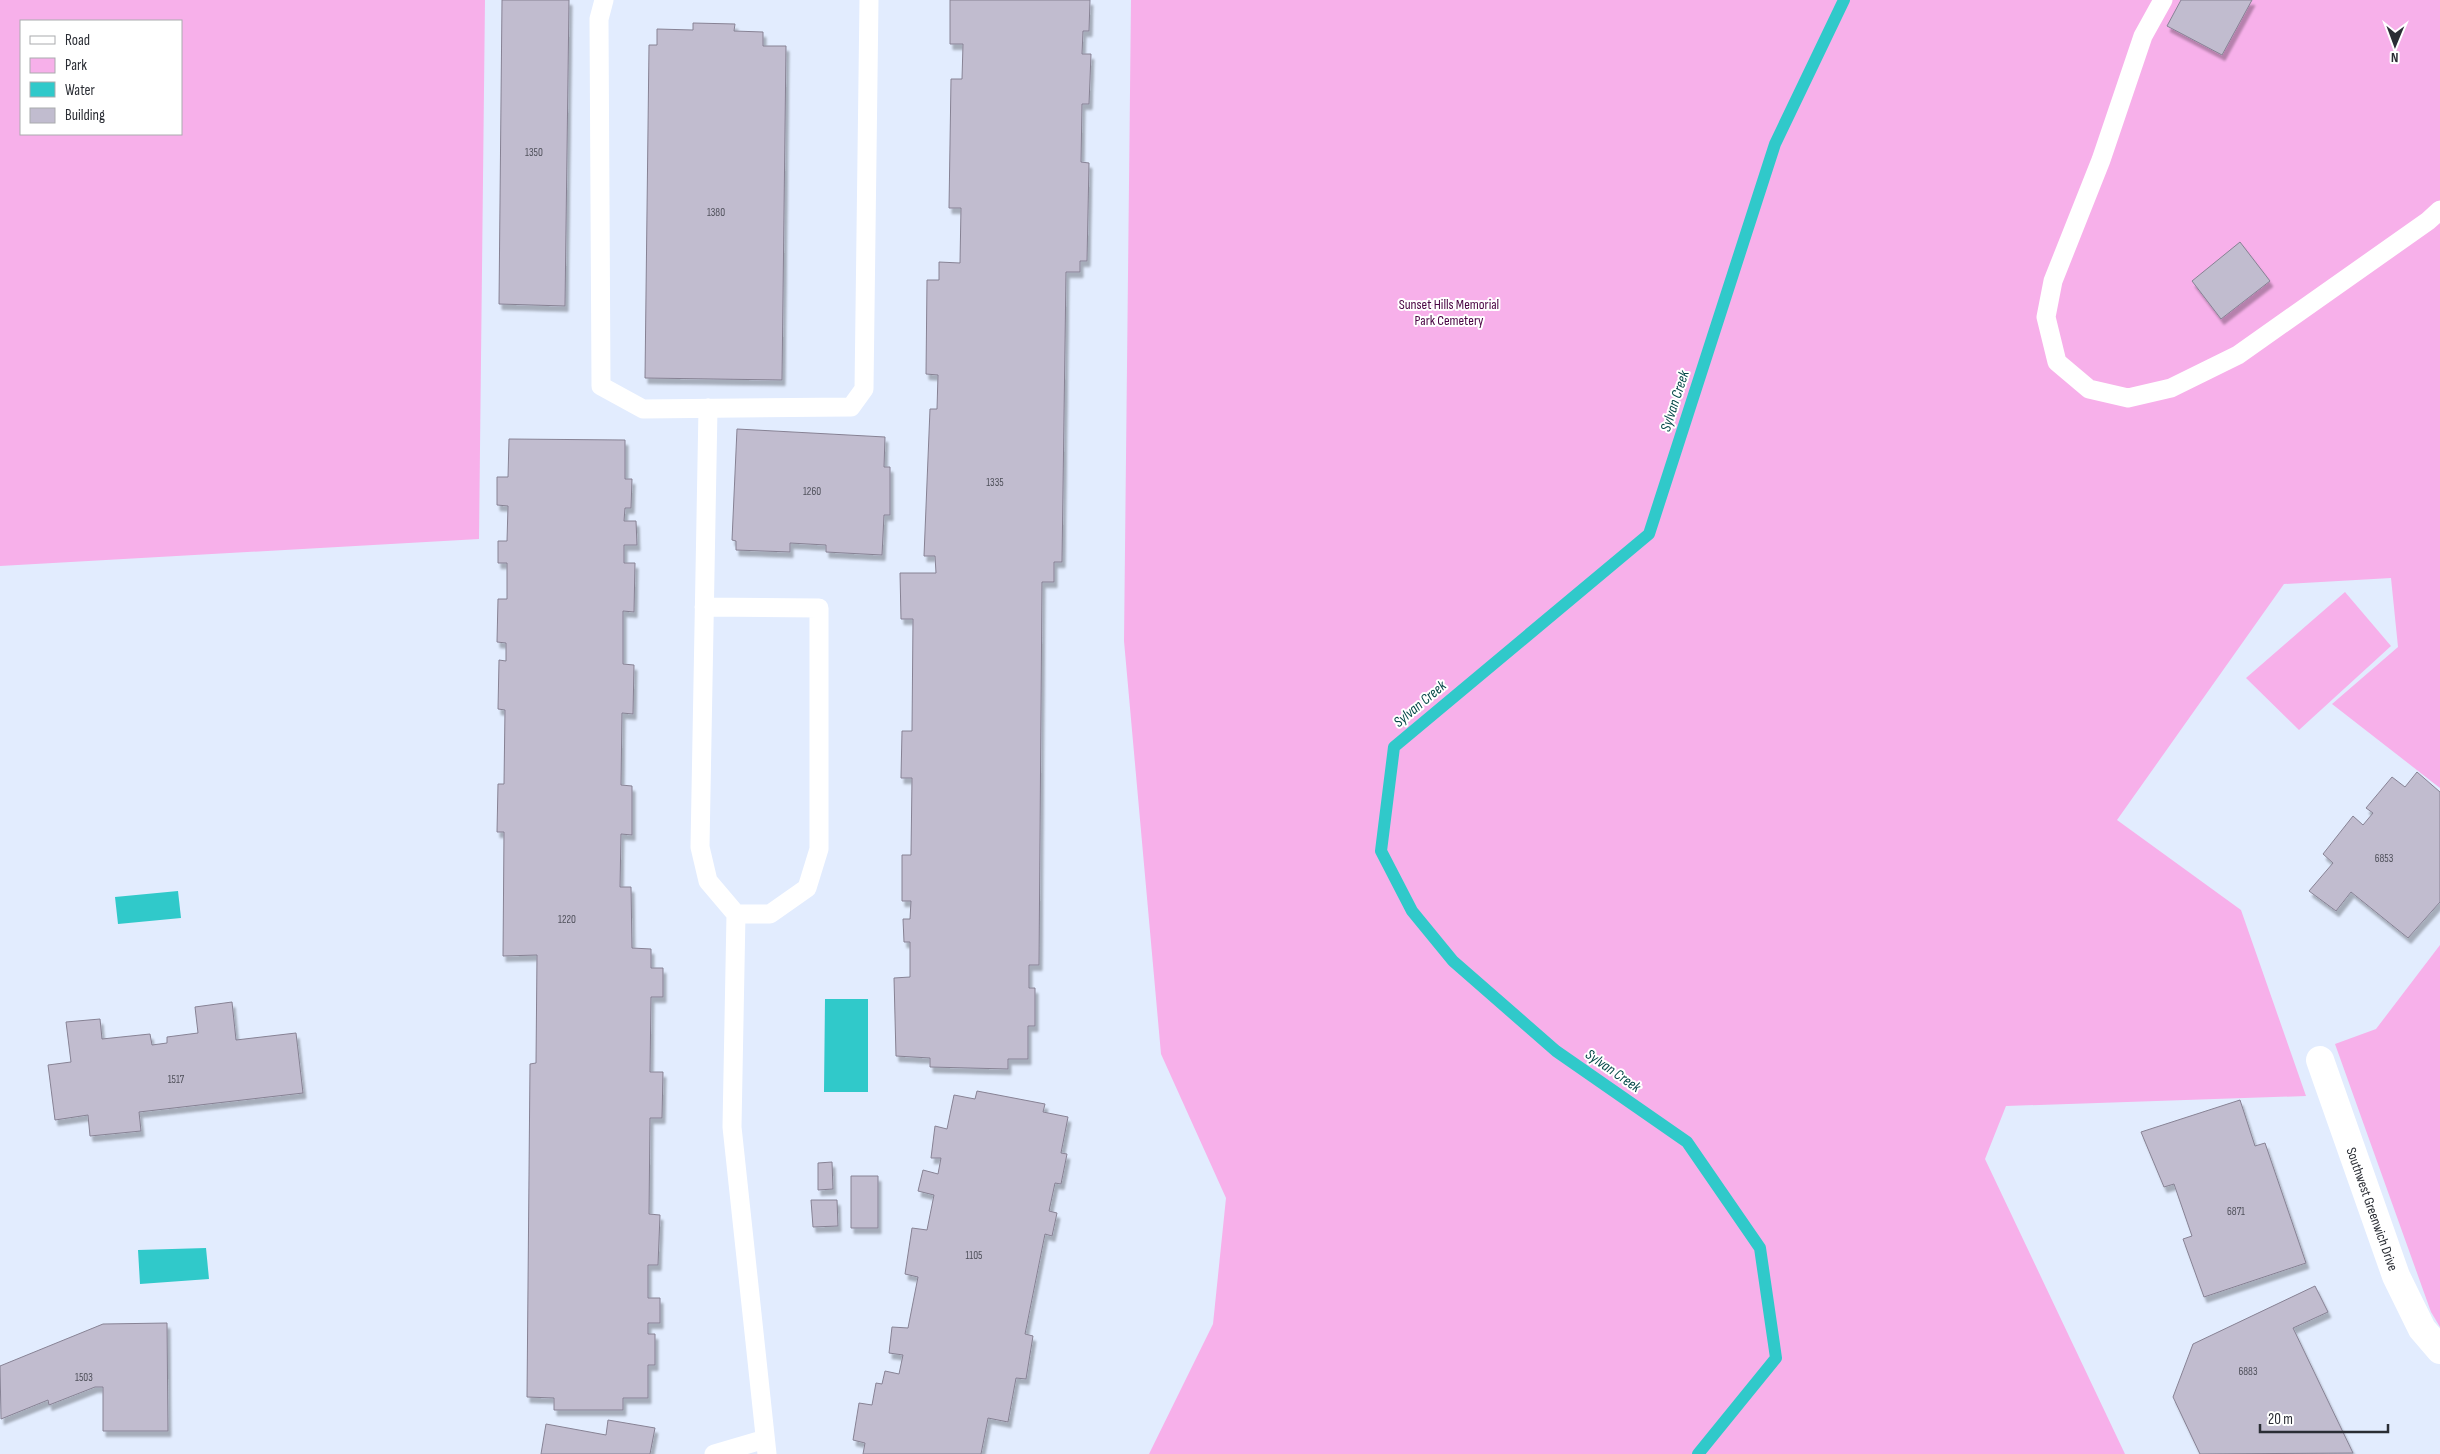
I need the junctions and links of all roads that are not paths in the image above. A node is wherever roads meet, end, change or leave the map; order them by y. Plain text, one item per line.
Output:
1 (604, 0) edge
2 (868, 0) edge
3 (2162, 0) edge
4 (2440, 210) edge
5 (708, 408) junction
6 (704, 607) junction
7 (736, 914) junction
8 (2320, 1060) dead end
9 (2440, 1350) edge
10 (766, 1446) edge
11 (714, 1454) edge

1 - 5 lane
2 - 5 lane
3 - 4 lane
5 - 6 lane
6 - 7 lane
6 - 7 lane
7 - 10 lane
8 - 9 street, Southwest Greenwich Drive
10 - 11 lane

